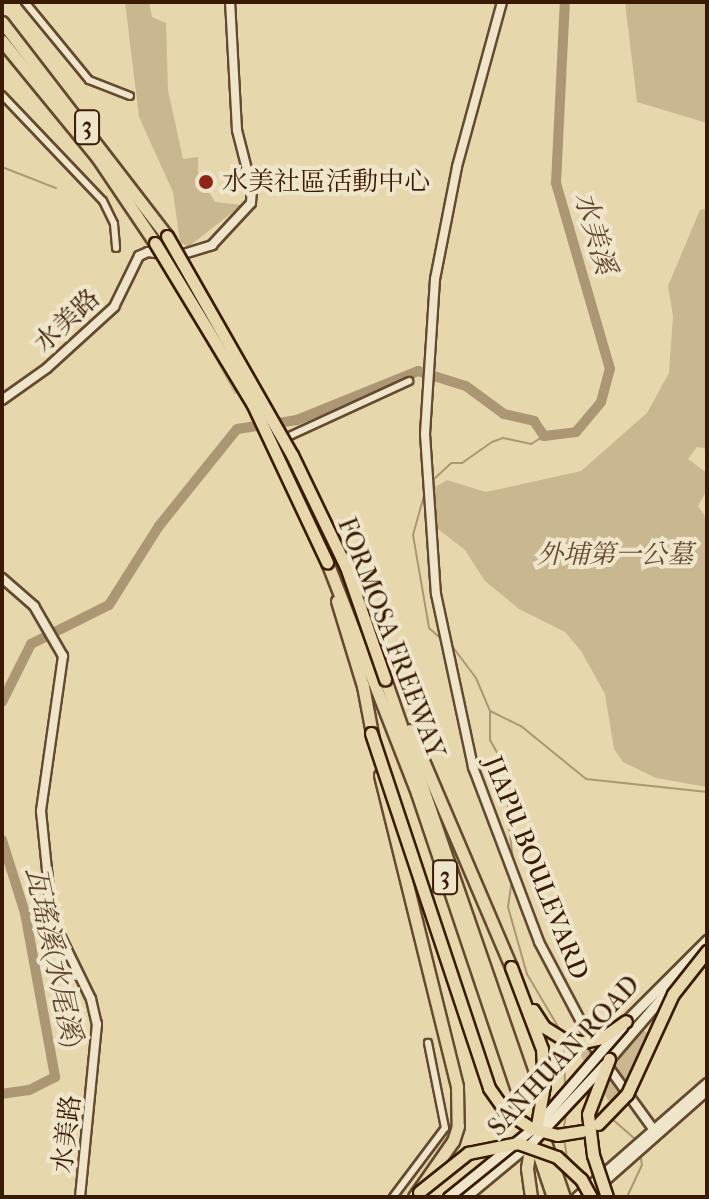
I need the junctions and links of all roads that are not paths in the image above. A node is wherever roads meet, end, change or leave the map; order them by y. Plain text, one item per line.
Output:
1 (25, 2) edge
2 (230, 2) edge
3 (502, 2) edge
4 (2, 22) edge
5 (2, 41) edge
6 (2, 95) edge
7 (130, 96) dead end
8 (116, 248) dead end
9 (409, 381) dead end
10 (2, 400) edge
11 (261, 447) dead end
12 (327, 562) junction
13 (2, 578) edge
14 (385, 679) junction
15 (371, 733) junction
16 (707, 940) edge
17 (707, 950) edge
18 (511, 967) junction
19 (626, 1021) junction
20 (428, 1043) dead end
21 (609, 1059) junction
22 (707, 1083) edge
23 (707, 1091) edge
24 (537, 1125) junction
25 (654, 1131) junction
26 (531, 1143) junction
27 (634, 1149) junction
28 (417, 1194) edge
29 (80, 1197) edge
30 (393, 1197) edge
31 (448, 1197) edge
32 (465, 1197) edge
33 (531, 1197) edge
34 (553, 1197) edge
35 (564, 1197) edge
36 (577, 1197) edge
37 (589, 1197) edge
38 (607, 1197) edge

1 - 7 street
2 - 10 street, 水美路
3 - 25 street, JIAPU BOULEVARD
4 - 14 highway, FORMOSA FREEWAY / 3, bridge
5 - 12 highway, FORMOSA FREEWAY / 3, bridge
6 - 8 street
9 - 11 street
12 - 15 highway
12 - 34 highway, FORMOSA FREEWAY / 3, bridge
13 - 29 street, 水美路
14 - 18 highway
14 - 35 highway, FORMOSA FREEWAY / 3, bridge
15 - 17 highway, bridge
15 - 28 highway, bridge
16 - 19 main road, SANHUAN ROAD
17 - 21 main road, SANHUAN ROAD, bridge
18 - 19 highway, bridge
18 - 24 highway, bridge
19 - 24 main road, SANHUAN ROAD, bridge
20 - 30 street
21 - 26 main road, SANHUAN ROAD, bridge
21 - 38 highway, bridge
22 - 25 street
23 - 25 street
24 - 26 main road, bridge
24 - 31 main road, SANHUAN ROAD, bridge
25 - 27 street
26 - 32 main road, SANHUAN ROAD
26 - 33 highway
27 - 36 street
27 - 37 street
28 - 37 highway, bridge

